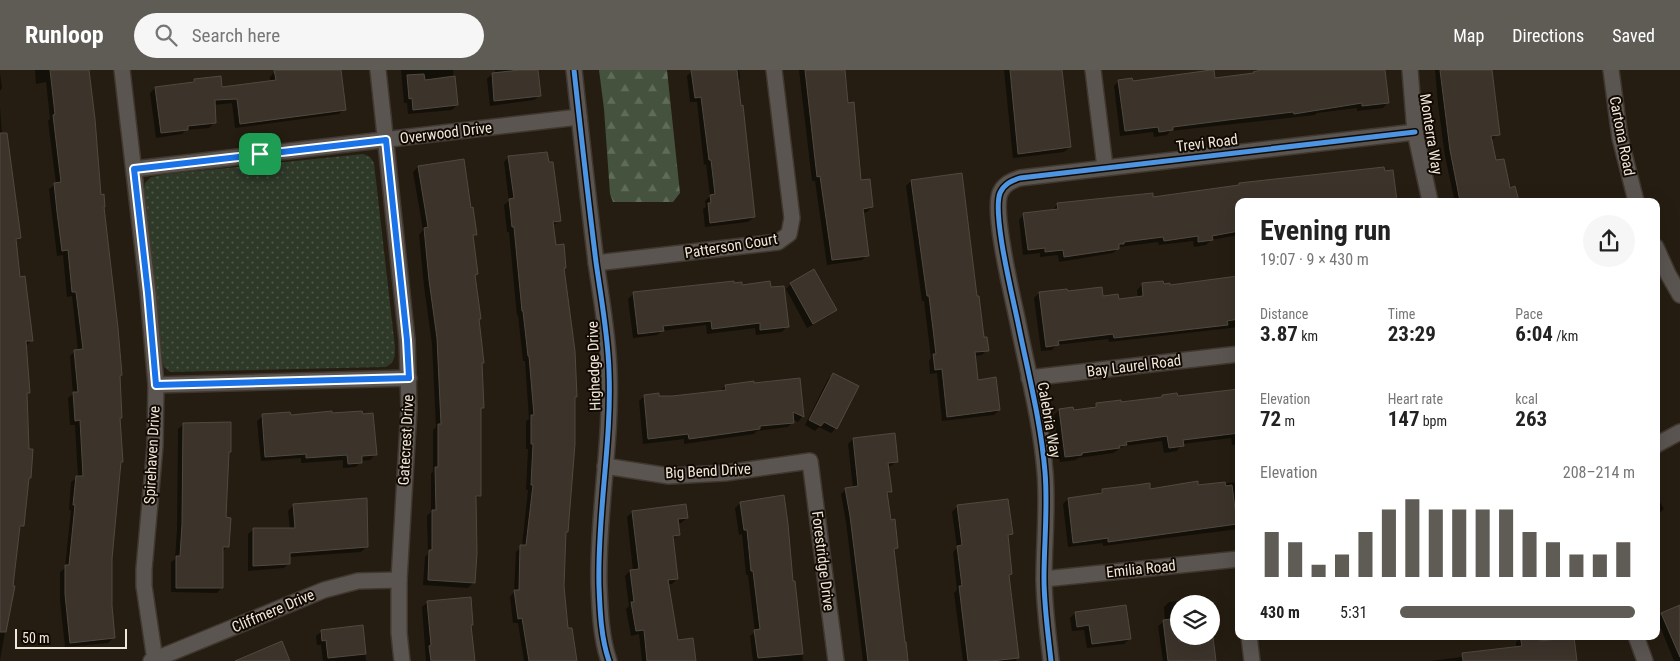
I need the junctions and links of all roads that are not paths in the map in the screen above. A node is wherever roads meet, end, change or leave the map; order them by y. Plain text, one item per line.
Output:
1 (122, 70) edge
2 (378, 70) edge
3 (574, 70) edge
4 (774, 70) edge
5 (1094, 70) edge
6 (1410, 70) edge
7 (1610, 70) edge
8 (579, 117) junction
9 (1415, 132) junction
10 (386, 140) junction
11 (1105, 167) junction
12 (134, 169) junction
13 (1004, 186) joint
14 (1429, 198) edge
15 (1635, 198) edge
16 (1660, 256) edge
17 (596, 263) junction
18 (1680, 295) edge
19 (1235, 354) edge
20 (409, 378) junction
21 (1029, 378) junction
22 (156, 385) junction
23 (1680, 432) edge
24 (1660, 443) edge
25 (810, 461) joint
26 (605, 466) junction
27 (1235, 559) edge
28 (1044, 579) junction
29 (398, 580) junction
30 (1249, 640) edge
31 (1637, 640) edge
32 (153, 660) edge
33 (402, 661) edge
34 (610, 661) edge
35 (836, 661) edge
36 (1051, 661) edge
37 (1252, 661) edge
38 (1645, 661) edge

1 - 12 street, Spirehaven Drive
2 - 10 street, Gatecrest Drive
3 - 8 street, Highedge Drive
4 - 17 street, Patterson Court
5 - 11 street
6 - 9 street, Monterra Way
7 - 15 street, Cartona Road
8 - 10 street, Overwood Drive
8 - 17 street, Highedge Drive
9 - 11 street, Trevi Road
9 - 14 street, Monterra Way
10 - 12 street, Overwood Drive
10 - 20 street, Gatecrest Drive
11 - 13 street, Trevi Road
12 - 22 street, Spirehaven Drive
13 - 21 street, Calebria Way
16 - 18 street
17 - 26 street, Highedge Drive
19 - 21 street, Bay Laurel Road
20 - 22 street
20 - 29 street, Gatecrest Drive
21 - 28 street, Calebria Way
22 - 32 street, Spirehaven Drive
23 - 24 street
25 - 26 street, Big Bend Drive
25 - 35 street, Forestridge Drive
26 - 34 street, Highedge Drive
27 - 28 street, Emilia Road
28 - 36 street, Calebria Way
29 - 32 street, Cliffmere Drive
29 - 33 street, Gatecrest Drive
30 - 37 street
31 - 38 street

